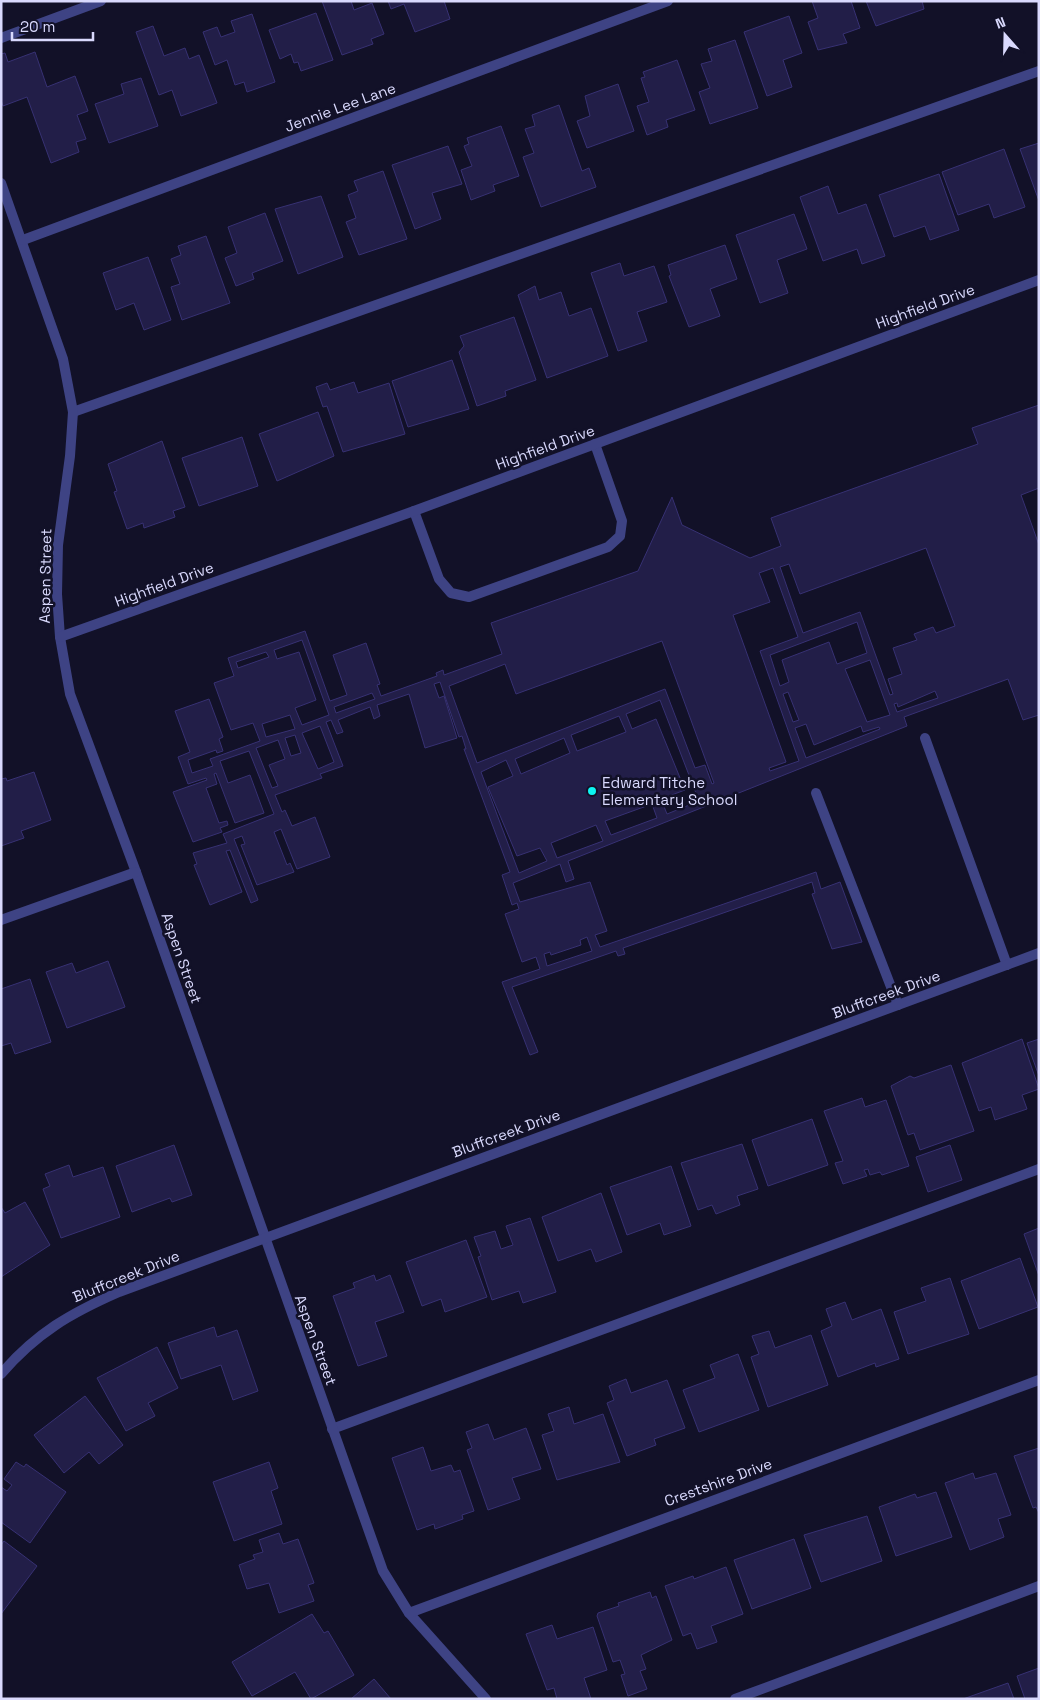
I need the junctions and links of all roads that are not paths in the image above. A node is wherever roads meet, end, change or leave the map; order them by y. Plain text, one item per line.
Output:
1 (101, 1) edge
2 (668, 1) edge
3 (1, 38) edge
4 (1039, 71) edge
5 (1, 183) edge
6 (23, 240) junction
7 (1039, 280) edge
8 (73, 412) junction
9 (595, 444) junction
10 (414, 511) junction
11 (60, 637) junction
12 (925, 738) dead end
13 (816, 793) dead end
14 (136, 872) junction
15 (1, 920) edge
16 (1039, 953) edge
17 (1007, 965) junction
18 (898, 1005) junction
19 (1039, 1170) edge
20 (264, 1238) junction
21 (1, 1374) edge
22 (1039, 1380) edge
23 (332, 1429) junction
24 (1039, 1586) edge
25 (408, 1613) junction
26 (486, 1699) edge
27 (735, 1699) edge

1 - 3 street
2 - 6 street, Jennie Lee Lane
4 - 8 street
5 - 6 street, Aspen Street
6 - 8 street, Aspen Street
7 - 9 street, Highfield Drive
8 - 11 street, Aspen Street
9 - 10 street, Highfield Drive
9 - 10 street
10 - 11 street, Highfield Drive
11 - 14 street, Aspen Street
12 - 17 street
13 - 18 street
14 - 15 street
14 - 20 street, Aspen Street
16 - 17 street, Bluffcreek Drive
17 - 18 street, Bluffcreek Drive
18 - 20 street, Bluffcreek Drive
19 - 23 street
20 - 21 street, Bluffcreek Drive
20 - 23 street, Aspen Street
22 - 25 street, Crestshire Drive
23 - 25 street, Aspen Street
24 - 27 street
25 - 26 street, Aspen Street

